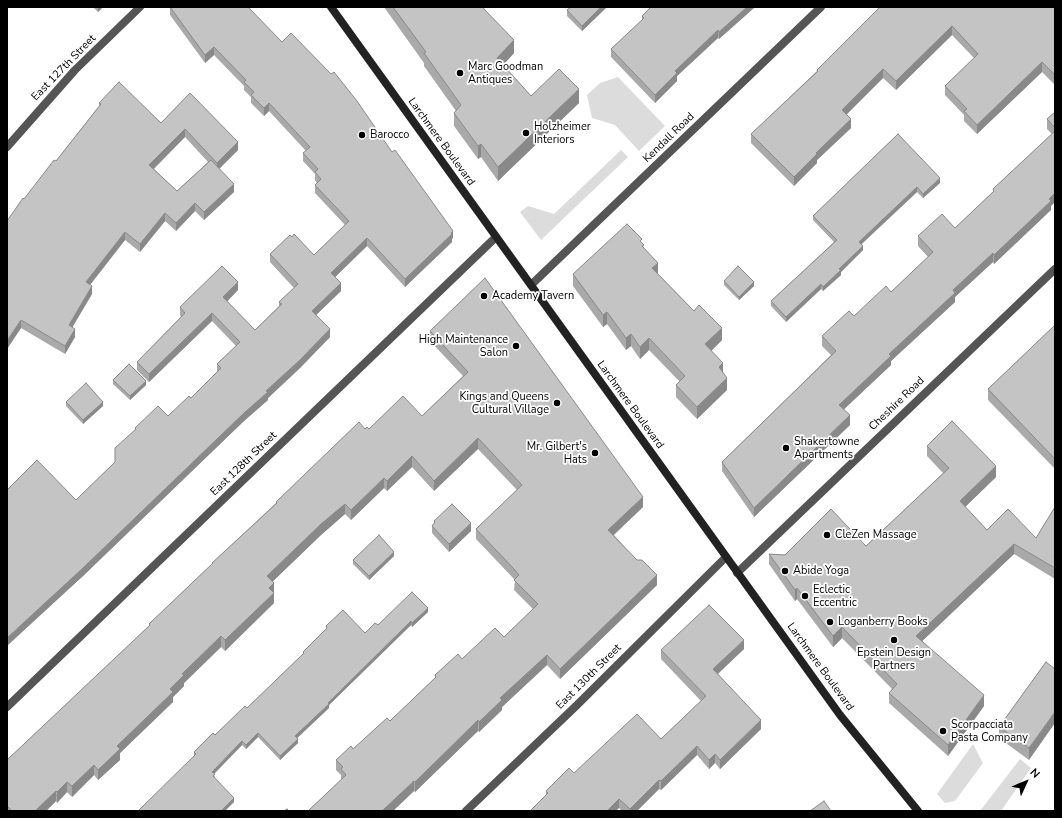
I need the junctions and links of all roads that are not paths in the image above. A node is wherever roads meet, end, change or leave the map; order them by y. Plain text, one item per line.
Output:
1 (140, 7) edge
2 (331, 7) edge
3 (821, 7) edge
4 (7, 147) edge
5 (496, 237) junction
6 (1055, 269) edge
7 (531, 285) junction
8 (726, 557) junction
9 (738, 573) junction
10 (7, 707) edge
11 (466, 811) edge
12 (918, 811) edge

1 - 4 street, East 127th Street
2 - 5 main road, Larchmere Boulevard
3 - 7 street, Kendall Road
5 - 7 main road, Larchmere Boulevard
5 - 10 street, East 128th Street
6 - 9 street, Cheshire Road
7 - 8 main road, Larchmere Boulevard
8 - 9 main road, Larchmere Boulevard
8 - 11 street, East 130th Street
9 - 12 main road, Larchmere Boulevard

